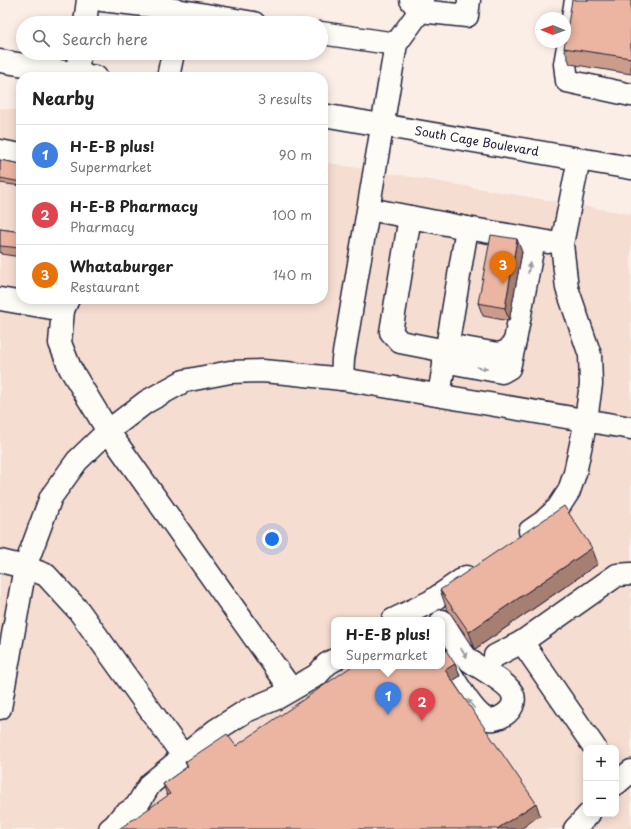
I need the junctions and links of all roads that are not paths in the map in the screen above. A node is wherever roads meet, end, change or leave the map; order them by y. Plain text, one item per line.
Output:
1 (88, 0) edge
2 (102, 0) edge
3 (469, 0) edge
4 (576, 0) edge
5 (431, 5) edge
6 (180, 12) edge
7 (86, 16) edge
8 (207, 16) edge
9 (328, 34) edge
10 (396, 44) junction
11 (172, 60) edge
12 (0, 61) edge
13 (84, 68) edge
14 (169, 72) edge
15 (631, 95) edge
16 (328, 117) edge
17 (383, 126) junction
18 (0, 151) edge
19 (16, 155) edge
20 (579, 159) junction
21 (631, 168) edge
22 (368, 209) junction
23 (410, 217) junction
24 (467, 228) junction
25 (534, 240) junction
26 (562, 244) junction
27 (0, 299) edge
28 (16, 300) edge
29 (55, 304) edge
30 (66, 305) edge
31 (446, 352) junction
32 (342, 379) junction
33 (439, 395) junction
34 (586, 420) junction
35 (631, 428) edge
36 (108, 431) junction
37 (514, 543) edge
38 (0, 561) edge
39 (482, 565) edge
40 (25, 567) junction
41 (631, 574) edge
42 (430, 614) edge
43 (412, 617) edge
44 (445, 632) edge
45 (522, 642) junction
46 (495, 656) dead end
47 (331, 662) edge
48 (445, 665) edge
49 (291, 690) junction
50 (0, 708) edge
51 (593, 745) edge
52 (184, 757) junction
53 (586, 817) edge
54 (110, 829) edge
55 (575, 829) edge

1 - 7 main road
2 - 6 main road
3 - 5 main road
4 - 15 main road
5 - 10 main road
6 - 8 main road
9 - 10 main road
10 - 17 main road
11 - 14 main road
12 - 13 main road
16 - 17 main road, South Cage Boulevard
17 - 20 main road, South Cage Boulevard
17 - 22 main road
18 - 19 main road
20 - 21 main road, South Cage Boulevard
20 - 26 main road
22 - 23 main road
22 - 32 main road
23 - 24 main road
23 - 31 main road
24 - 25 main road
24 - 31 main road
25 - 26 main road
31 -> 25 main road
26 - 34 main road
27 - 28 main road
29 - 30 main road
30 - 36 main road
31 - 33 main road
32 - 33 main road
32 - 36 main road
33 - 34 main road
34 - 35 main road
34 - 37 main road
36 - 40 main road
36 - 49 main road
38 - 40 main road
39 - 42 main road
40 - 50 main road
40 - 52 main road
41 - 45 main road
42 - 43 main road
44 -> 48 main road
45 - 46 main road
45 - 51 main road
47 - 49 main road
49 - 52 main road
52 - 54 main road
53 - 55 main road

